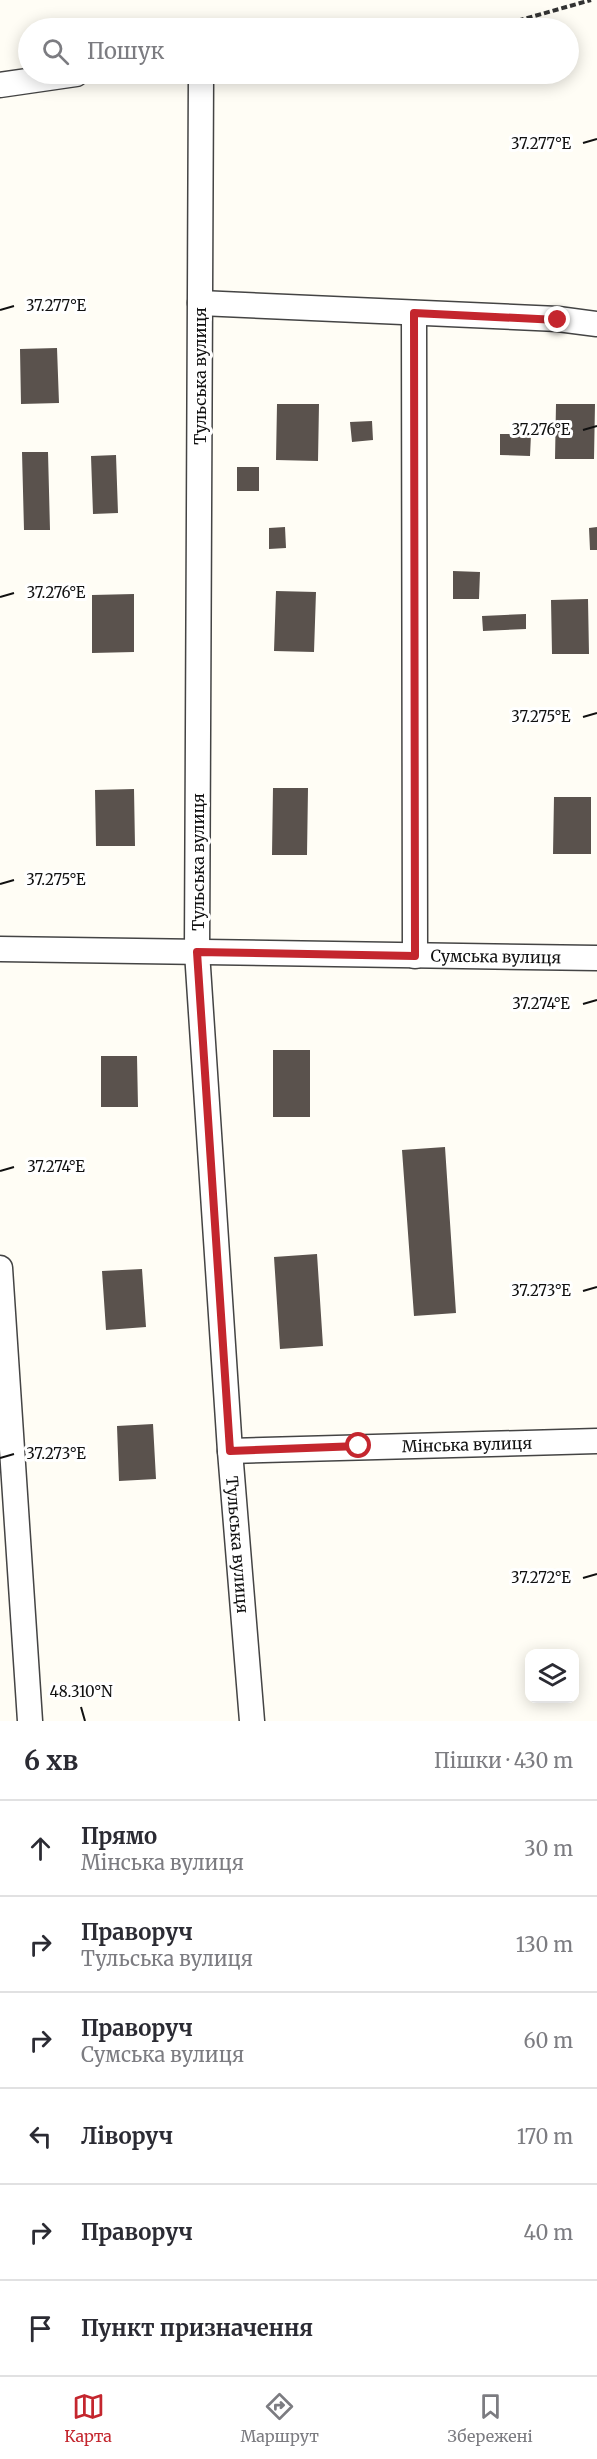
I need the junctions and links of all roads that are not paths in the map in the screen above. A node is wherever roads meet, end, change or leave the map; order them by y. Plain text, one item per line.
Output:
1 (18, 82) edge
2 (201, 84) edge
3 (0, 85) edge
4 (200, 303) junction
5 (414, 313) junction
6 (597, 324) edge
7 (0, 949) edge
8 (197, 952) junction
9 (415, 956) junction
10 (597, 958) edge
11 (0, 1268) edge
12 (597, 1441) edge
13 (230, 1451) junction
14 (30, 1721) edge
15 (252, 1721) edge

1 - 3 street
2 - 4 street, Тульська вулиця
4 - 5 street
4 - 8 street, Тульська вулиця
5 - 6 street
5 - 9 street
7 - 8 street, Сумська вулиця
8 - 9 street, Сумська вулиця
8 - 13 street, Тульська вулиця
9 - 10 street, Сумська вулиця
11 - 14 street
12 - 13 street, Мінська вулиця
13 - 15 street, Тульська вулиця

